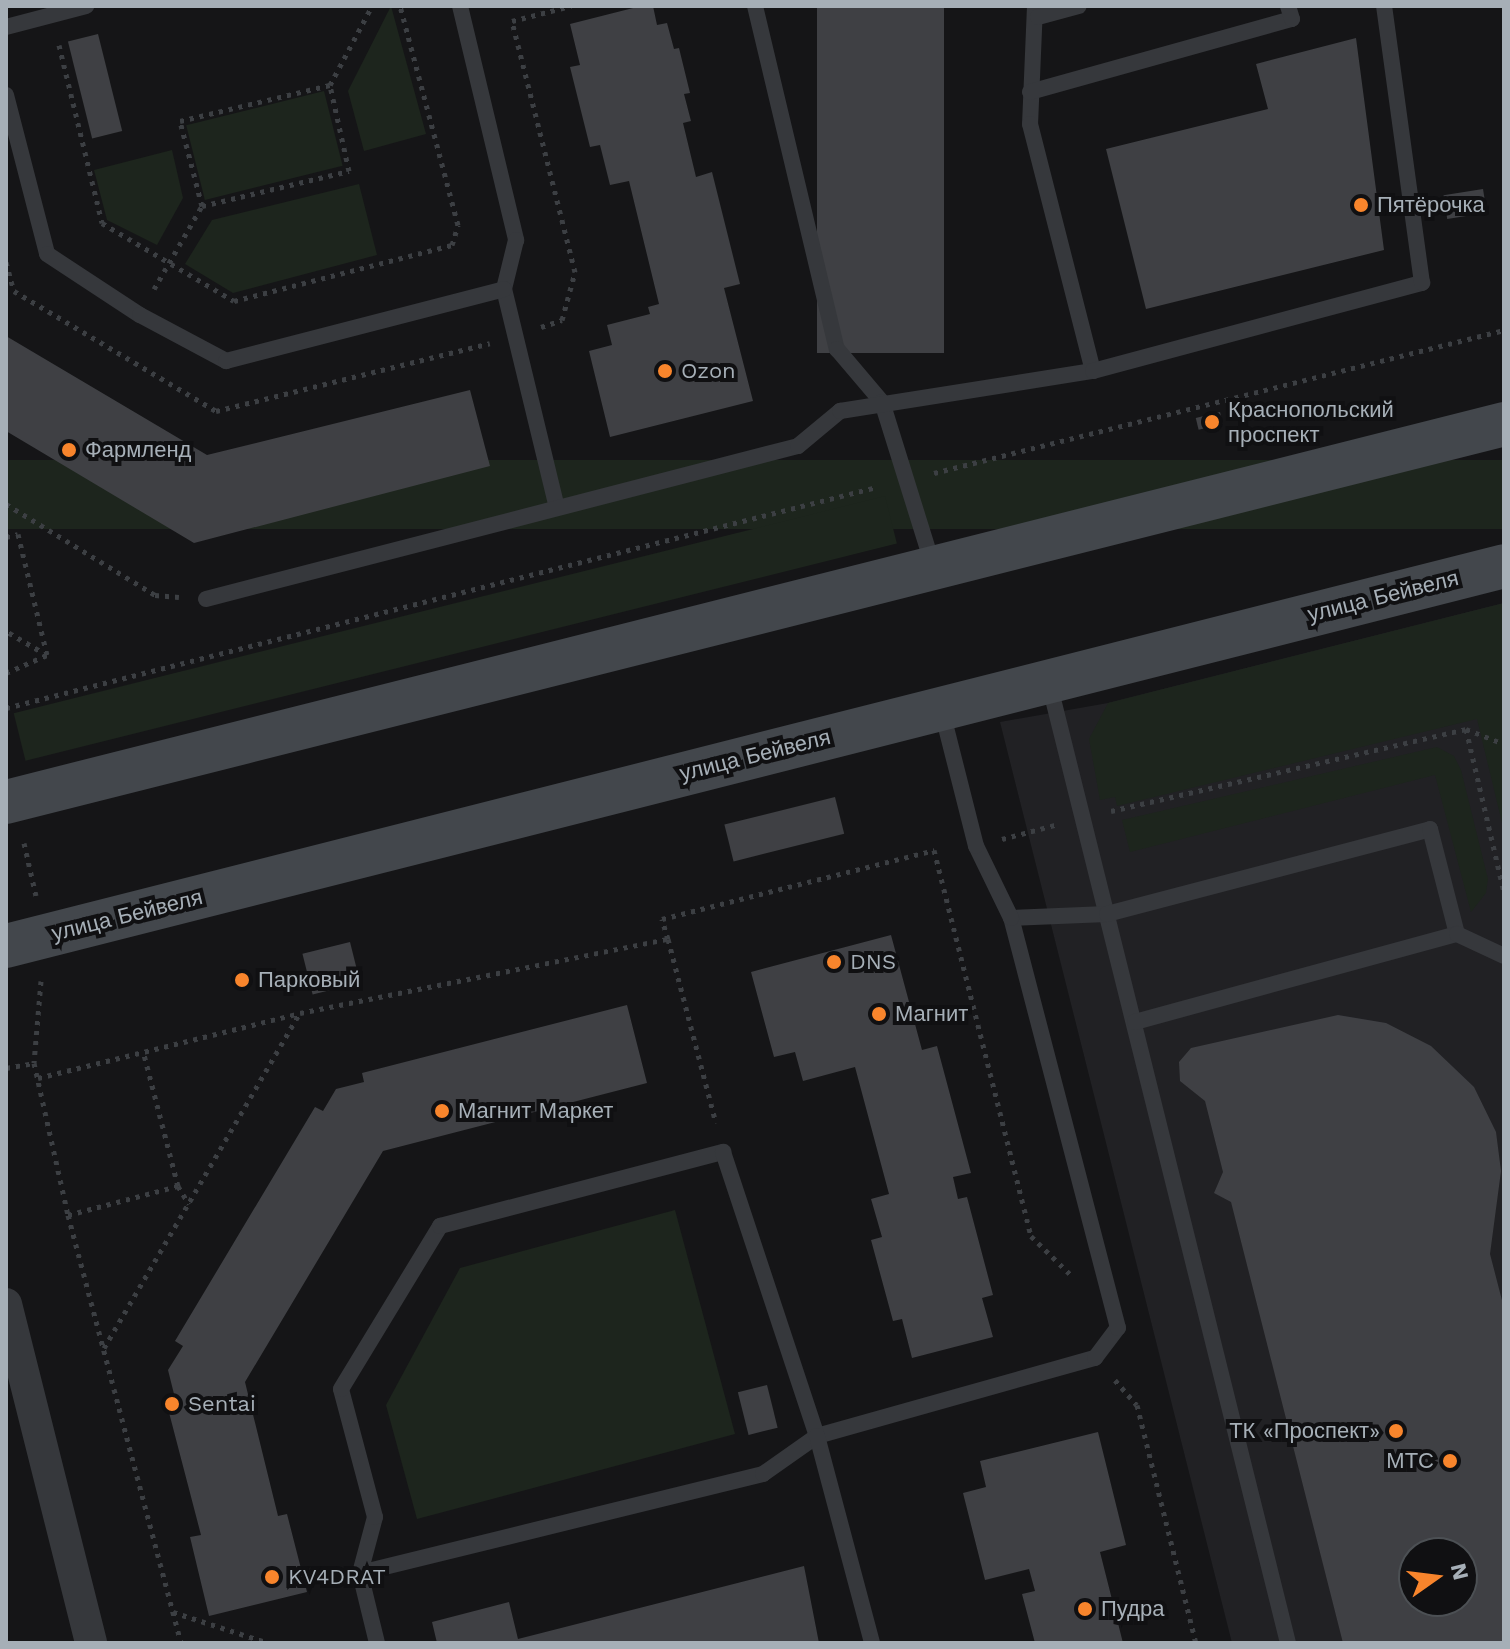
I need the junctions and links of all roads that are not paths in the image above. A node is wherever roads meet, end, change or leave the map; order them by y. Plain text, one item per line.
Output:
1 (86, 6) edge
2 (460, 6) edge
3 (755, 6) edge
4 (1079, 6) edge
5 (1288, 6) edge
6 (1384, 6) edge
7 (1036, 11) edge
8 (6, 27) edge
9 (1030, 92) junction
10 (6, 95) edge
11 (504, 289) junction
12 (1093, 371) junction
13 (882, 402) junction
14 (1504, 424) edge
15 (557, 508) junction
16 (1504, 566) edge
17 (934, 569) junction
18 (206, 599) road end
19 (1049, 681) junction
20 (941, 708) junction
21 (10, 801) edge
22 (1107, 914) junction
23 (1011, 918) junction
24 (1457, 934) junction
25 (25, 940) edge
26 (1504, 956) edge
27 (1135, 1022) junction
28 (6, 1304) edge
29 (817, 1436) junction
30 (360, 1573) junction
31 (91, 1643) edge
32 (377, 1643) edge
33 (872, 1643) edge
34 (1288, 1643) edge

1 - 8 lane
2 - 11 lane
3 - 13 lane
4 - 7 lane
5 - 9 lane
6 - 12 lane
7 - 9 lane
9 - 12 lane
10 - 11 lane
11 - 15 lane
12 - 13 lane
13 - 15 lane
13 - 17 lane
14 - 17 main road
15 - 18 lane
16 - 19 main road, улица Бейвеля
17 - 21 main road
19 - 20 main road, улица Бейвеля
19 - 22 lane
20 - 23 lane
20 - 25 main road, улица Бейвеля
22 - 23 lane
22 - 24 lane
22 - 27 lane
23 - 29 lane
24 - 26 lane
24 - 27 lane
27 - 34 lane
28 - 31 street
29 - 30 lane
29 - 30 lane
29 - 33 lane
30 - 32 lane

